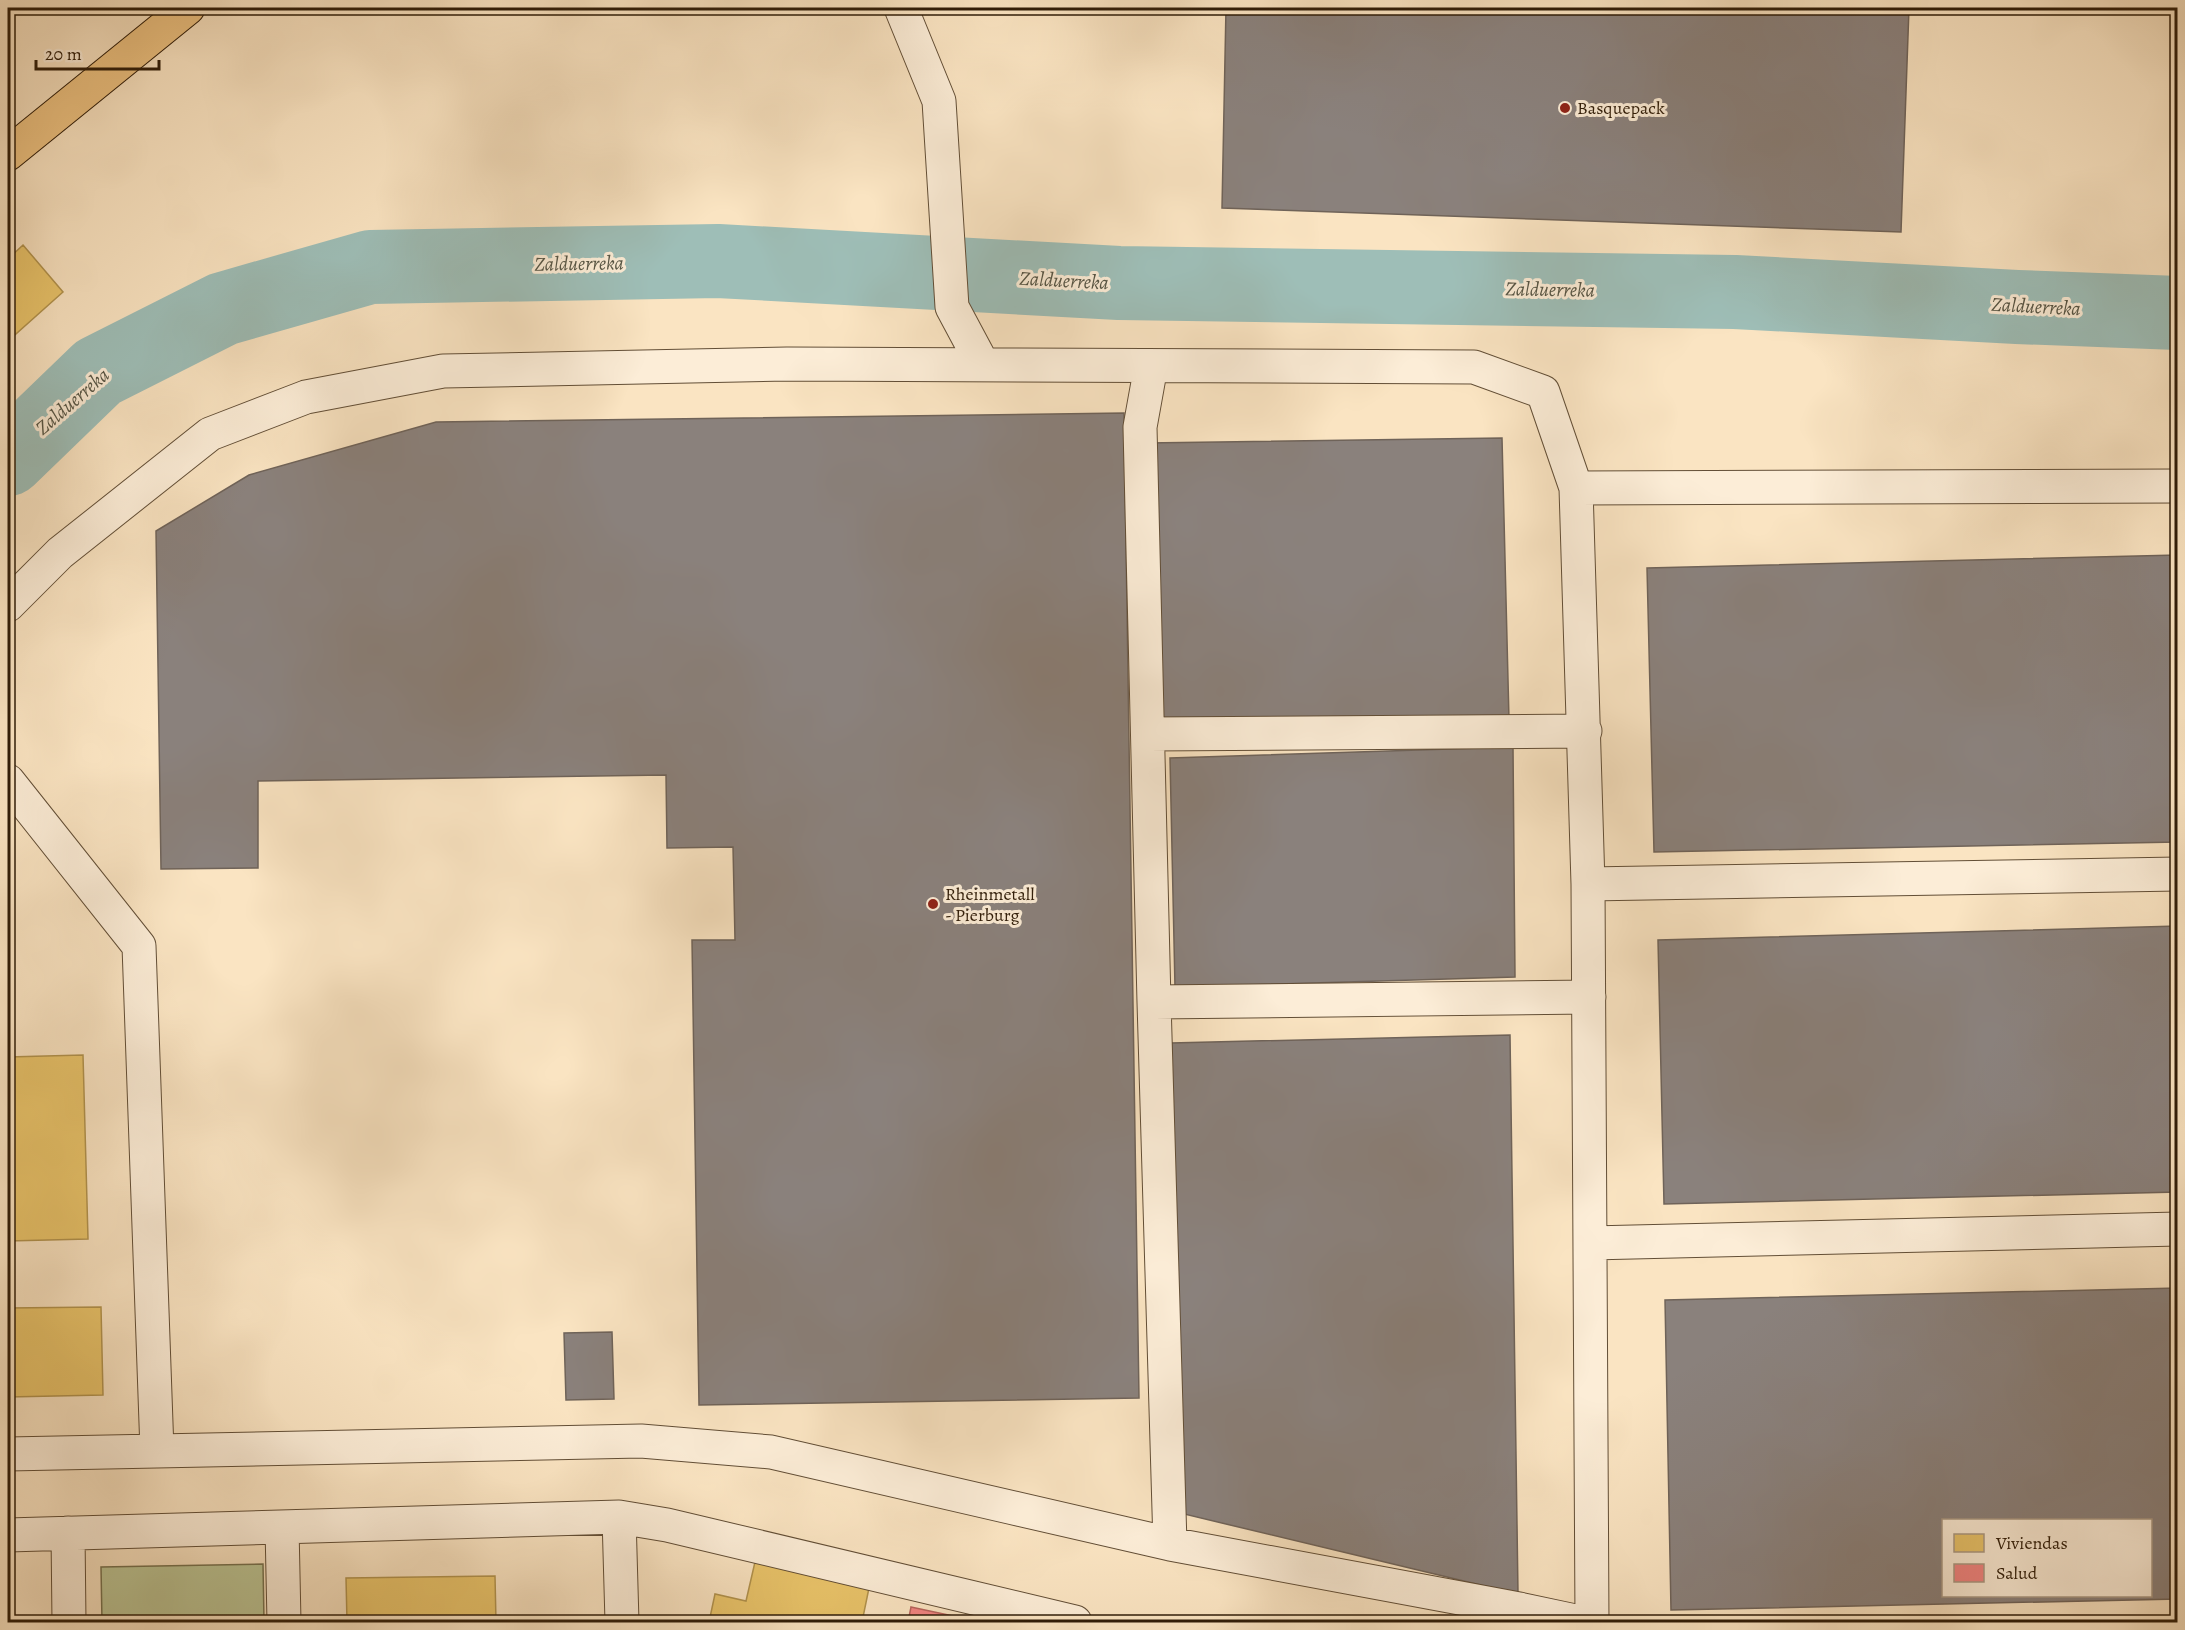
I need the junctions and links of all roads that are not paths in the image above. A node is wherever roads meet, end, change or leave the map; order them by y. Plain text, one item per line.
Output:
1 (188, 8) edge
2 (901, 8) edge
3 (8, 154) edge
4 (983, 365) junction
5 (1151, 366) junction
6 (2178, 486) edge
7 (1575, 488) junction
8 (8, 605) edge
9 (1585, 731) junction
10 (1148, 734) junction
11 (8, 781) edge
12 (2178, 874) edge
13 (1588, 884) junction
14 (1589, 997) junction
15 (1154, 1002) junction
16 (2178, 1229) edge
17 (1591, 1243) junction
18 (157, 1450) junction
19 (8, 1454) edge
20 (619, 1517) junction
21 (282, 1527) junction
22 (68, 1533) junction
23 (13, 1535) edge
24 (1170, 1545) junction
25 (1511, 1616) edge
26 (69, 1623) edge
27 (284, 1623) edge
28 (622, 1623) edge
29 (1075, 1623) edge
30 (1580, 1623) edge
31 (1592, 1623) edge

1 - 3 highway
2 - 4 street
4 - 5 street
4 - 8 street
5 - 7 street
5 - 10 street
6 - 7 street
7 - 9 street
9 - 10 street
9 - 13 street
10 - 15 street
11 - 18 street
12 - 13 street
13 - 14 street
14 - 15 street
14 - 17 street
15 - 24 street
16 - 17 street
17 - 31 street
18 - 19 street
18 - 24 street
20 - 21 street
20 - 28 street
20 - 29 street
21 - 22 street
21 - 27 street
22 - 23 street
22 - 26 street
24 - 25 street
25 - 30 street

